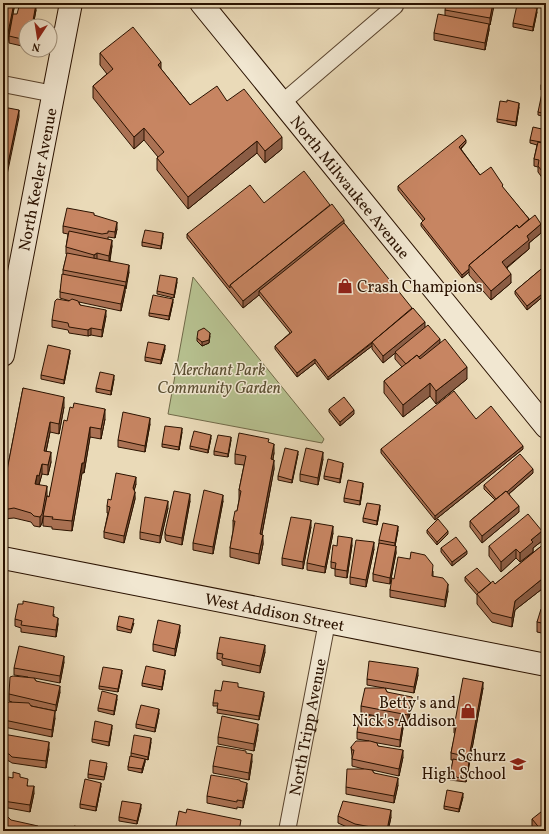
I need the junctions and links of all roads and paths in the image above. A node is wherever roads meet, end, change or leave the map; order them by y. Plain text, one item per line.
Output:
1 (71, 3) edge
2 (201, 3) edge
3 (395, 3) edge
4 (3, 84) edge
5 (54, 94) junction
6 (282, 102) junction
7 (6, 318) edge
8 (3, 355) edge
9 (546, 427) edge
10 (3, 558) edge
11 (326, 622) junction
12 (546, 665) edge
13 (287, 831) edge

1 - 5 street, North Keeler Avenue
2 - 6 street, North Milwaukee Avenue
3 - 6 street
4 - 5 street
5 - 7 street, North Keeler Avenue
6 - 9 street, North Milwaukee Avenue
7 - 8 street, North Keeler Avenue
10 - 11 street, West Addison Street
11 - 12 street, West Addison Street
11 - 13 street, North Tripp Avenue

